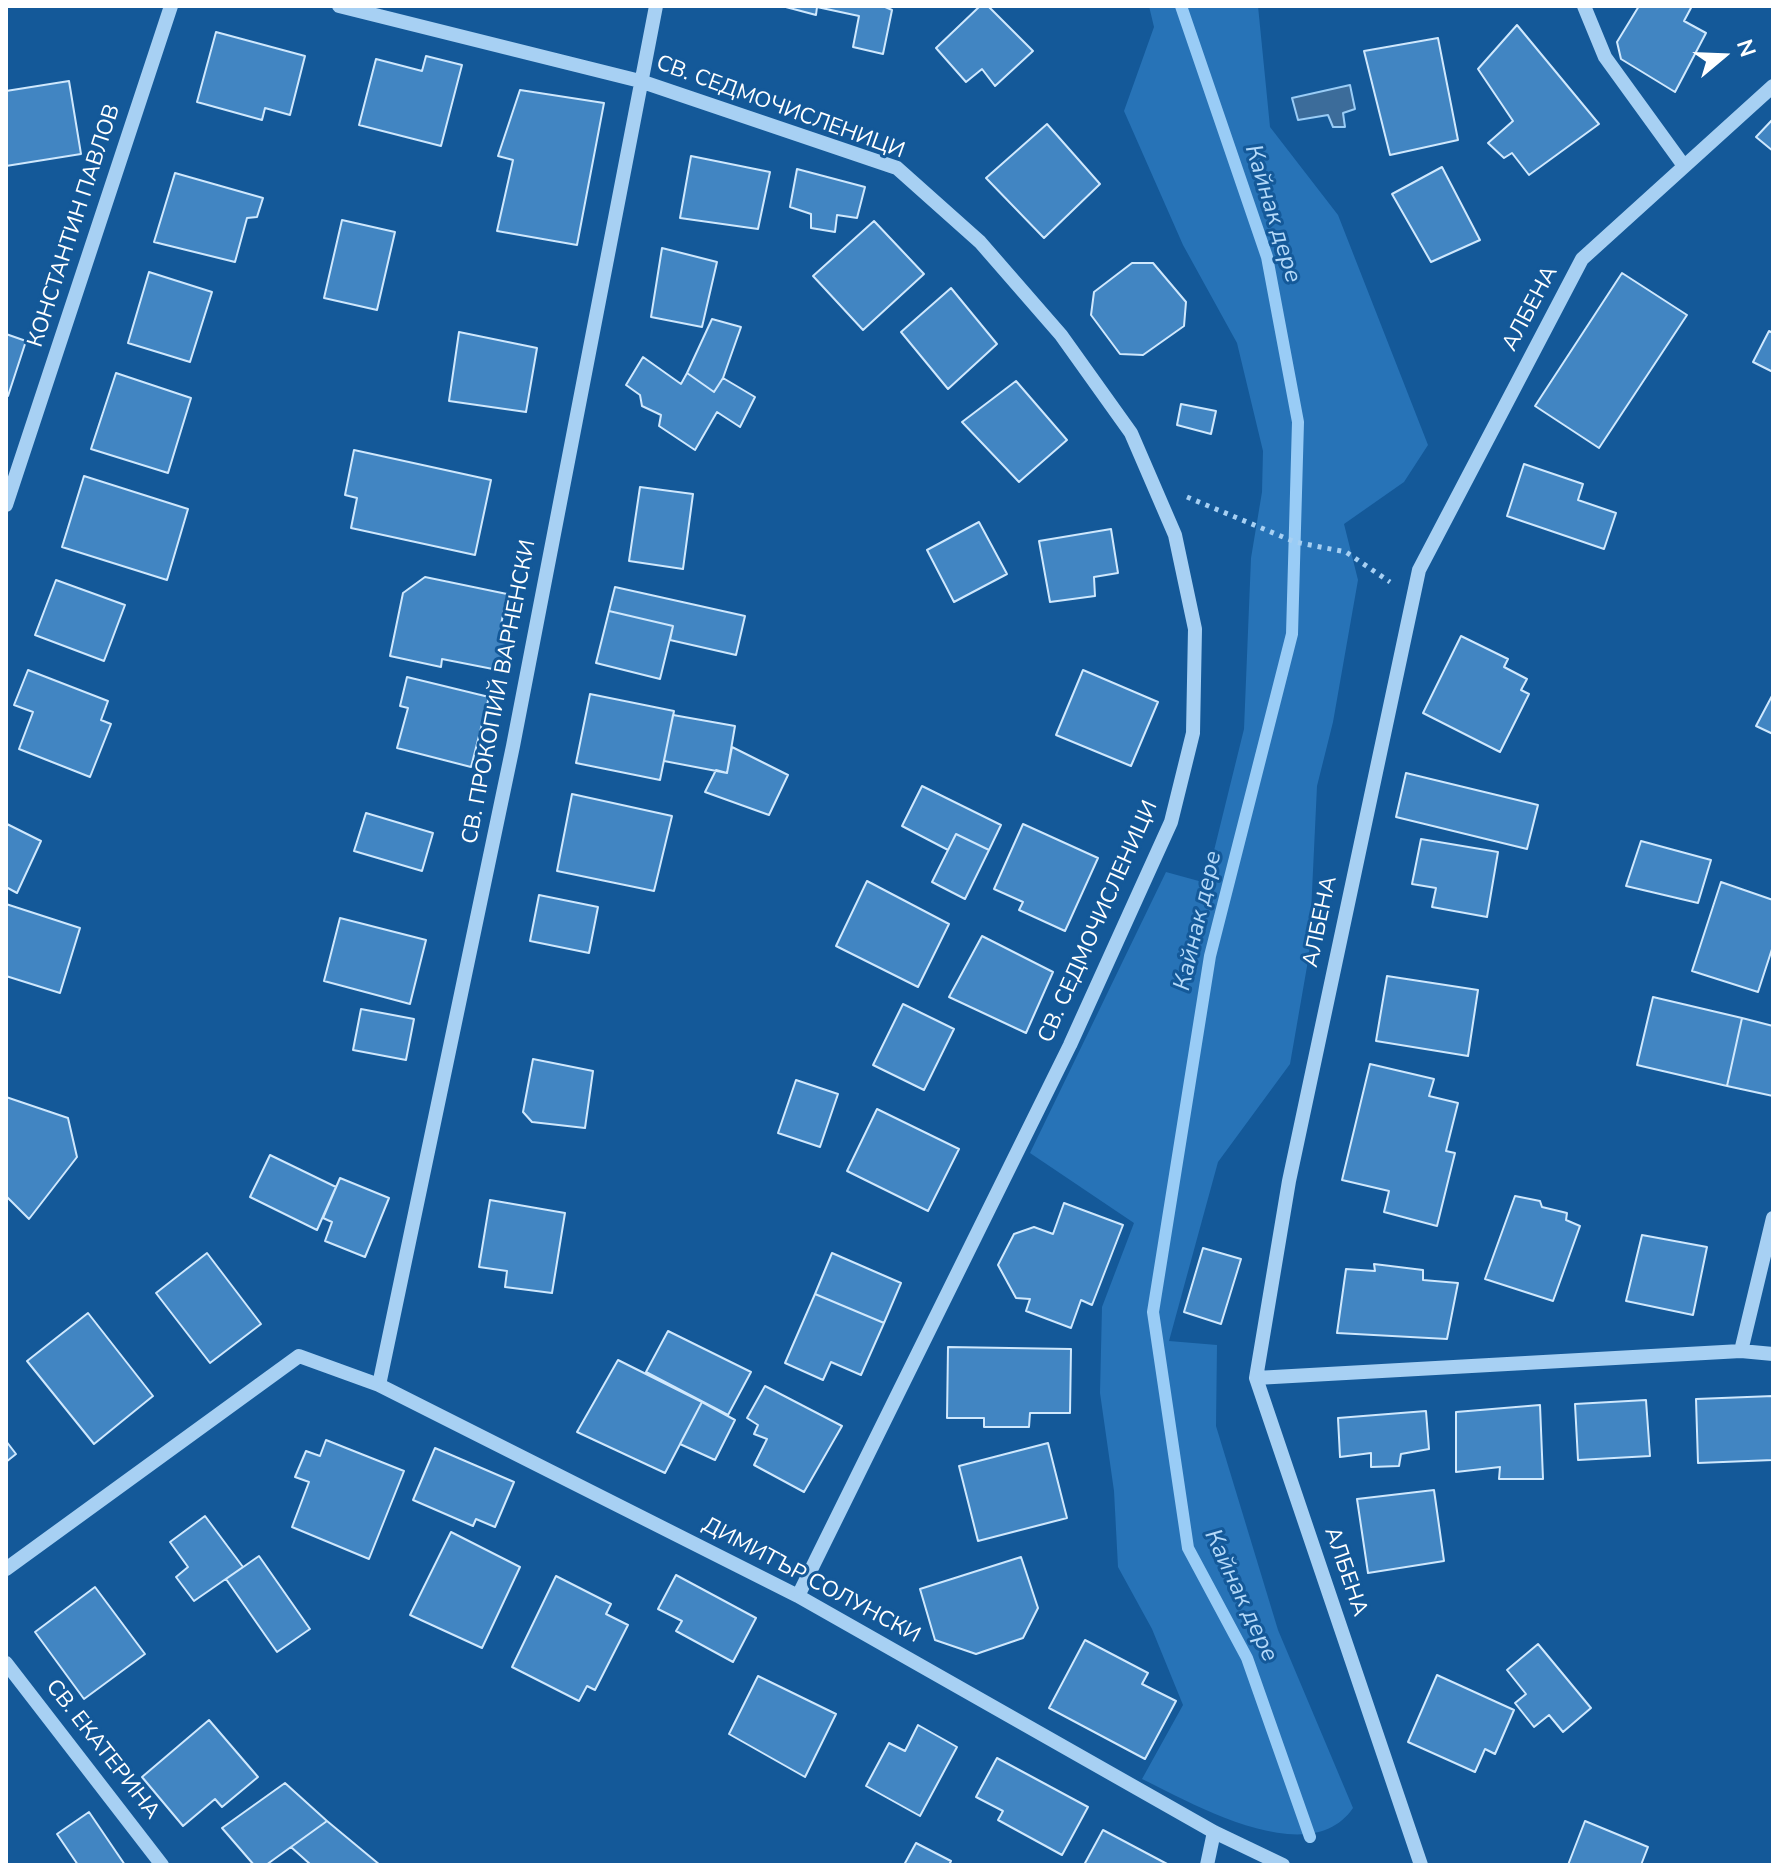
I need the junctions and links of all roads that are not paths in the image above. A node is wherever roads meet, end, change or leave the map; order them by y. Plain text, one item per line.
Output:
1 (171, 6) edge
2 (339, 6) edge
3 (656, 6) edge
4 (1584, 6) edge
5 (640, 81) junction
6 (1773, 86) edge
7 (1684, 166) junction
8 (6, 505) edge
9 (1773, 1218) edge
10 (1741, 1351) junction
11 (1773, 1354) edge
12 (1256, 1378) junction
13 (379, 1385) junction
14 (6, 1569) edge
15 (798, 1596) junction
16 (6, 1663) edge
17 (1214, 1832) junction
18 (162, 1865) edge
19 (1207, 1865) edge
20 (1283, 1865) edge
21 (1421, 1865) edge

1 - 8 street, КОНСТАНТИН ПАВЛОВ
2 - 5 street, СВ. СЕДМОЧИСЛЕНИЦИ
3 - 5 street, СВ. ПРОКОПИЙ ВАРНЕНСКИ
4 - 7 street
5 - 13 street, СВ. ПРОКОПИЙ ВАРНЕНСКИ
5 - 15 street, СВ. СЕДМОЧИСЛЕНИЦИ
6 - 7 street, АЛБЕНА
7 - 12 street, АЛБЕНА
9 - 10 street
10 - 11 street
10 - 12 street
12 - 21 street, АЛБЕНА
13 - 14 street, ДИМИТЪР СОЛУНСКИ
13 - 15 street, ДИМИТЪР СОЛУНСКИ
15 - 17 street, ДИМИТЪР СОЛУНСКИ
16 - 18 street, СВ. ЕКАТЕРИНА
17 - 19 street
17 - 20 street, ДИМИТЪР СОЛУНСКИ

